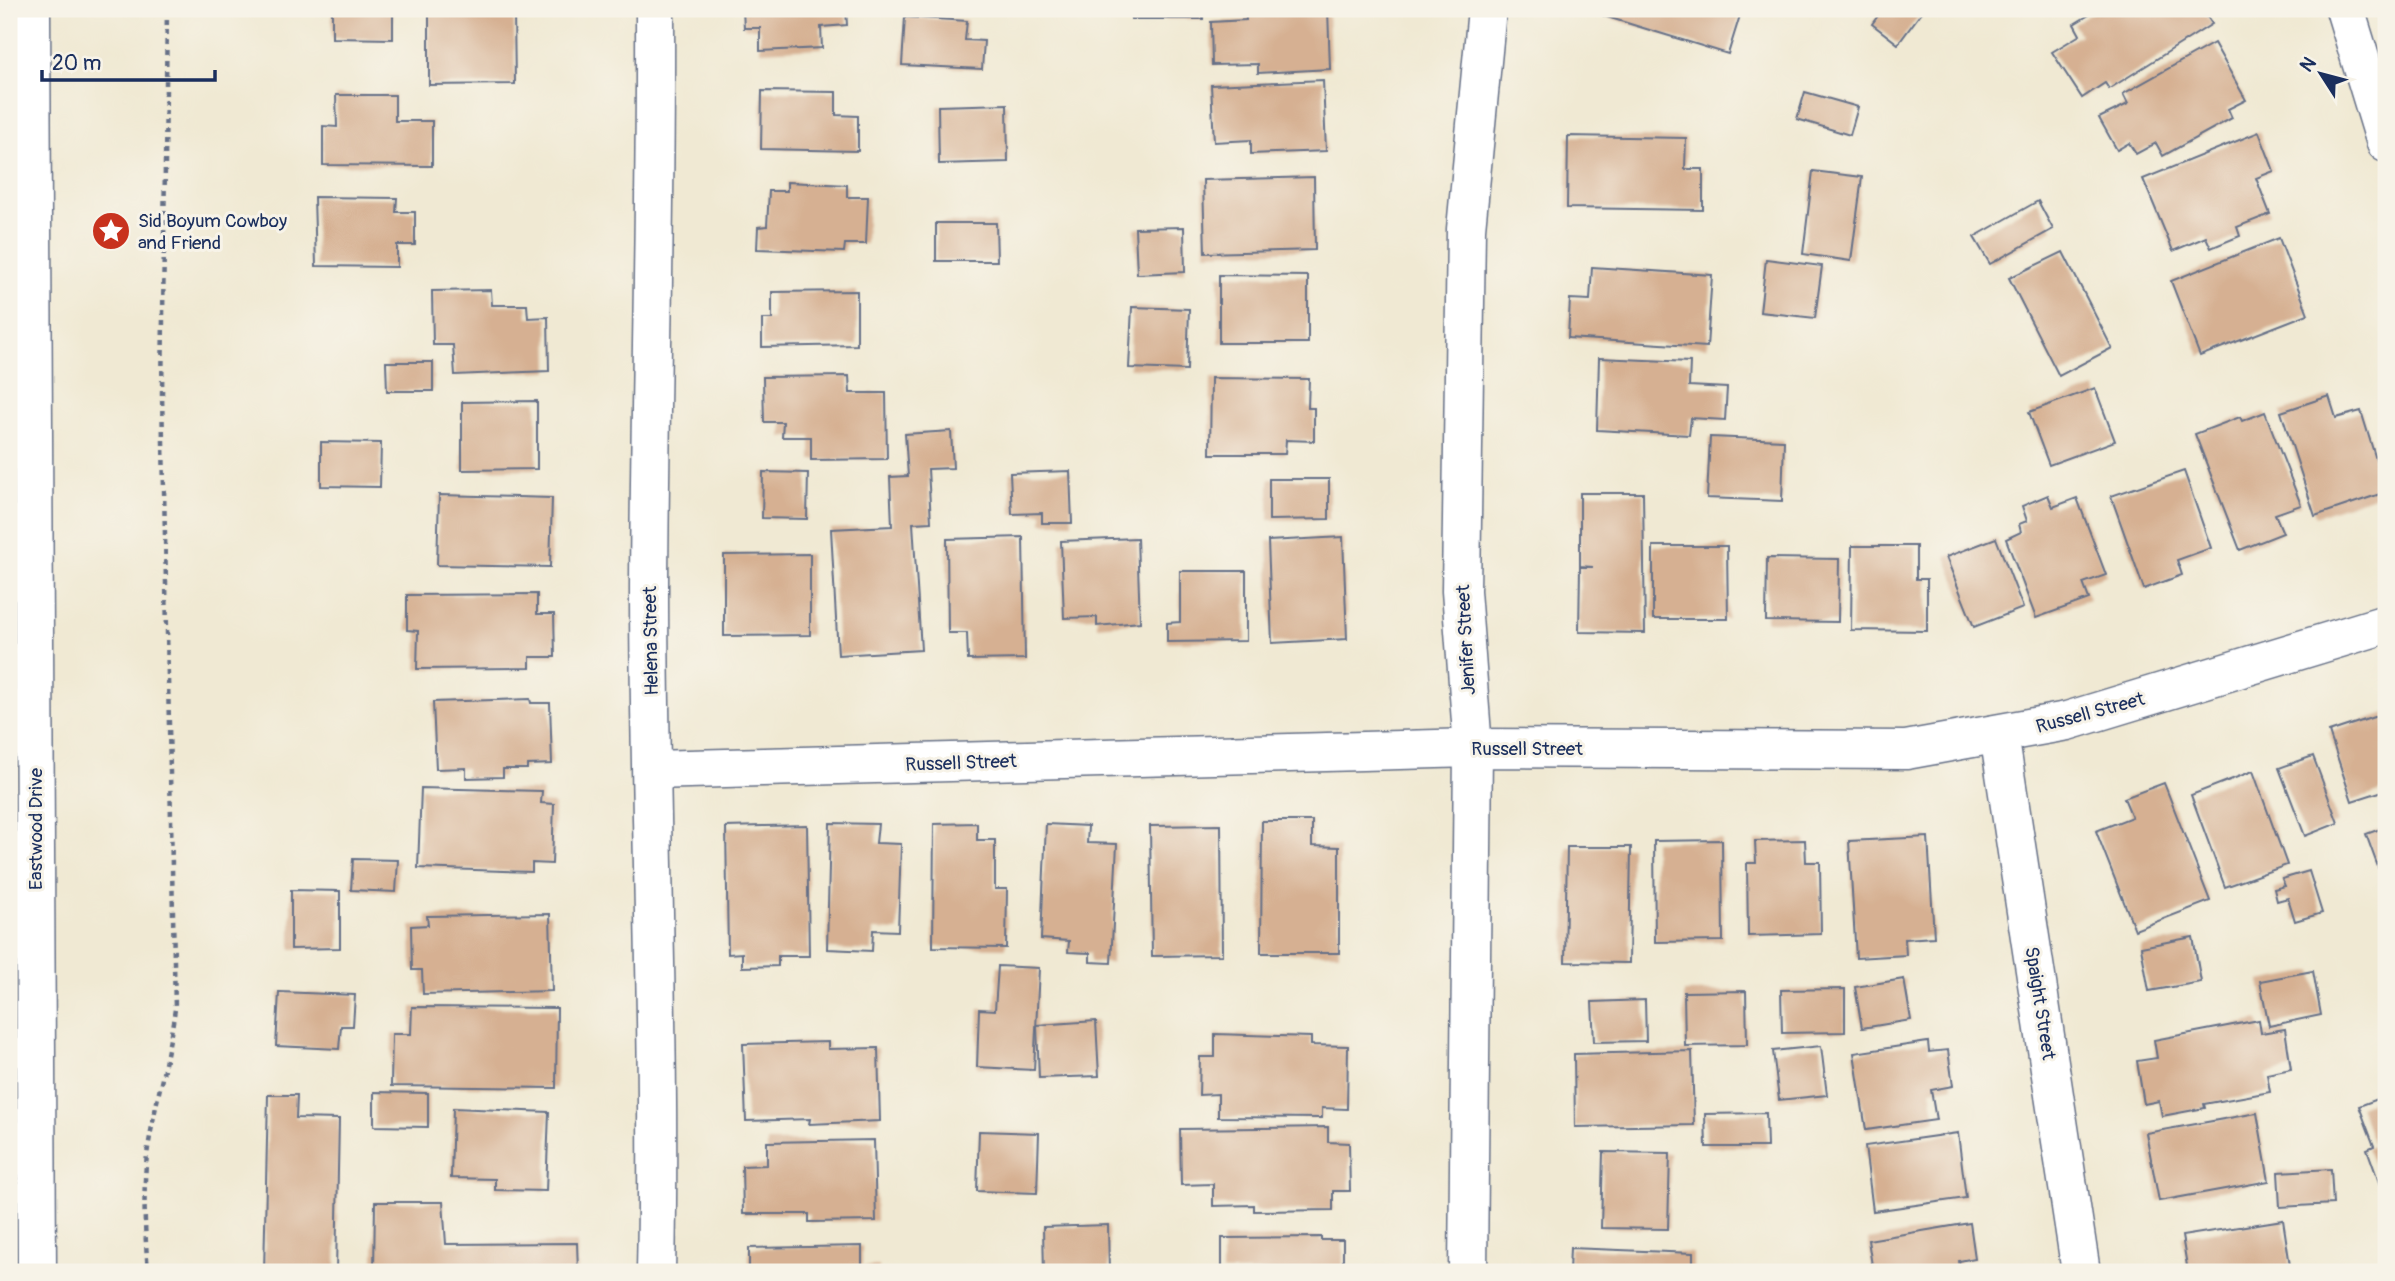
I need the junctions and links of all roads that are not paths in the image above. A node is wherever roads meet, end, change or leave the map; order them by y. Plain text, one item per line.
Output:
1 (31, 9) edge
2 (655, 9) edge
3 (1487, 9) edge
4 (2345, 9) edge
5 (2386, 143) edge
6 (21, 468) edge
7 (2386, 625) edge
8 (2000, 734) junction
9 (1473, 748) junction
10 (652, 770) junction
11 (37, 1272) edge
12 (656, 1272) edge
13 (1468, 1272) edge
14 (2081, 1272) edge

1 - 6 street, Eastwood Drive
2 - 10 street, Helena Street
3 - 9 street, Jenifer Street
4 - 5 street
6 - 11 street, Eastwood Drive
7 - 8 street, Russell Street
8 - 9 street, Russell Street
8 - 14 street, Spaight Street
9 - 10 street, Russell Street
9 - 13 street, Jenifer Street
10 - 12 street, Helena Street

